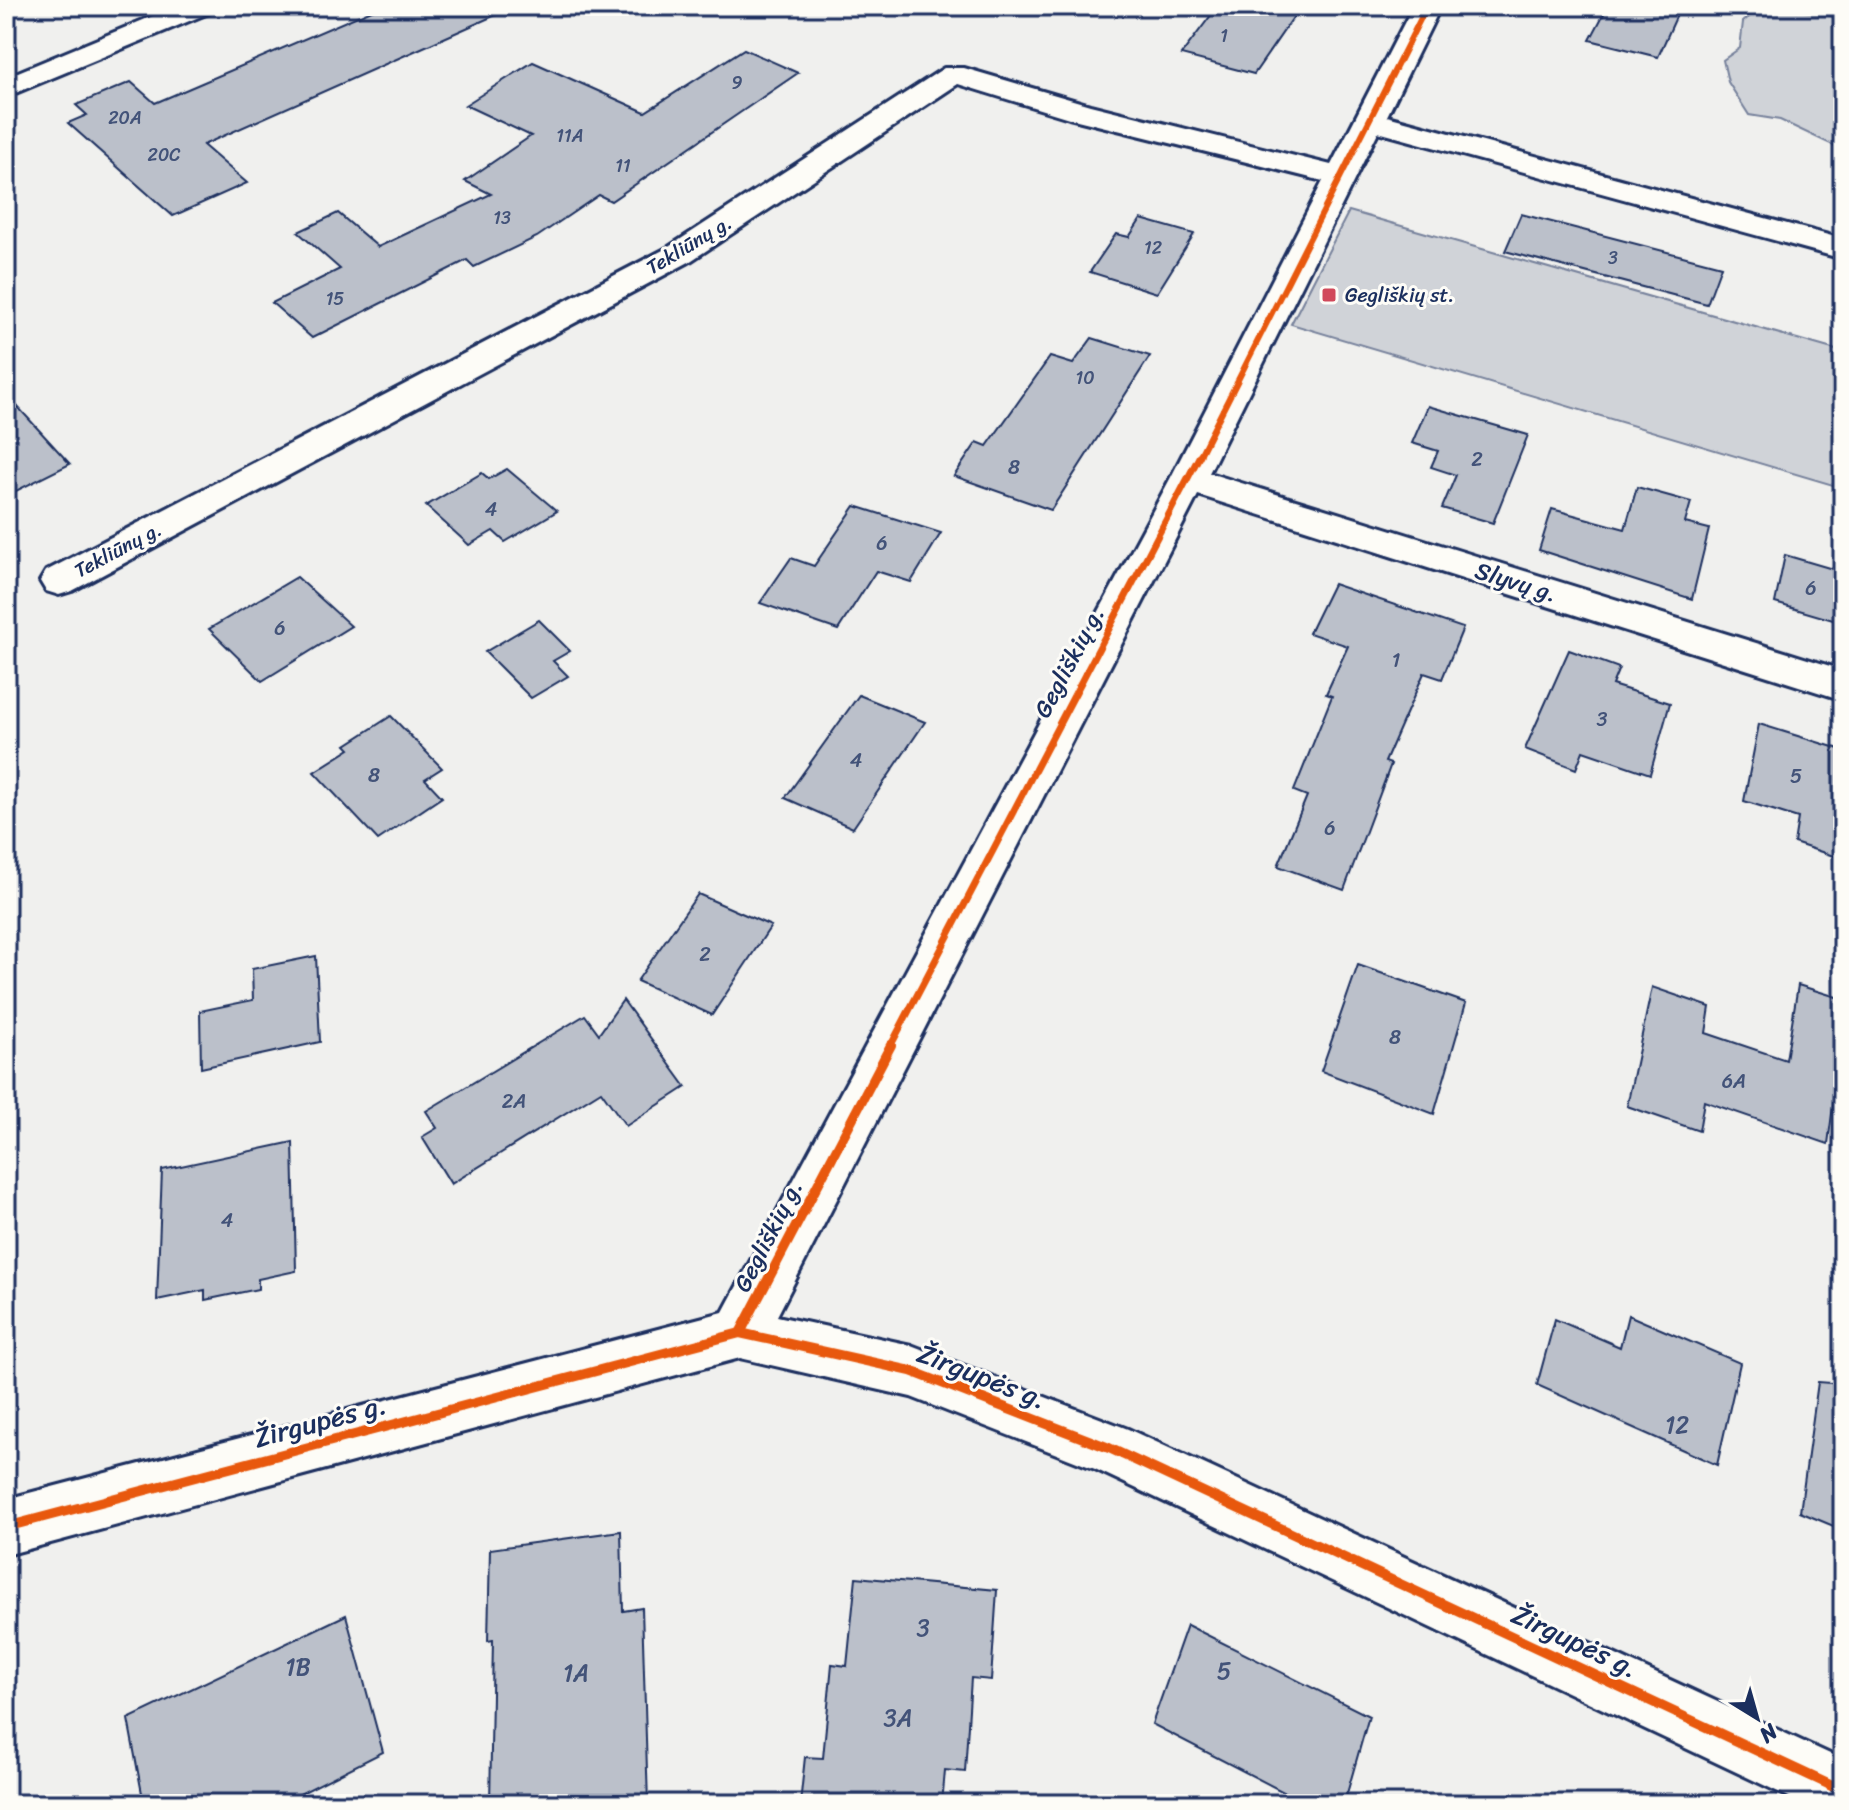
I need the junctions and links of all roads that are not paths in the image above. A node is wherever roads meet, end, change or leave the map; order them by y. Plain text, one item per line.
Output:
1 (201, 6) edge
2 (1427, 6) edge
3 (6, 88) edge
4 (1369, 120) junction
5 (1340, 176) junction
6 (1843, 249) edge
7 (1188, 479) junction
8 (59, 581) dead end
9 (1843, 685) edge
10 (740, 1333) junction
11 (6, 1527) edge
12 (1843, 1791) edge

1 - 3 street
2 - 4 street, Gegliškių g.
4 - 5 street, Gegliškių g.
4 - 6 street
5 - 7 street, Gegliškių g.
5 - 8 street, Tekliūnų g.
7 - 9 street, Slyvų g.
7 - 10 street, Gegliškių g.
10 - 11 street, Žirgupės g.
10 - 12 street, Žirgupės g.

